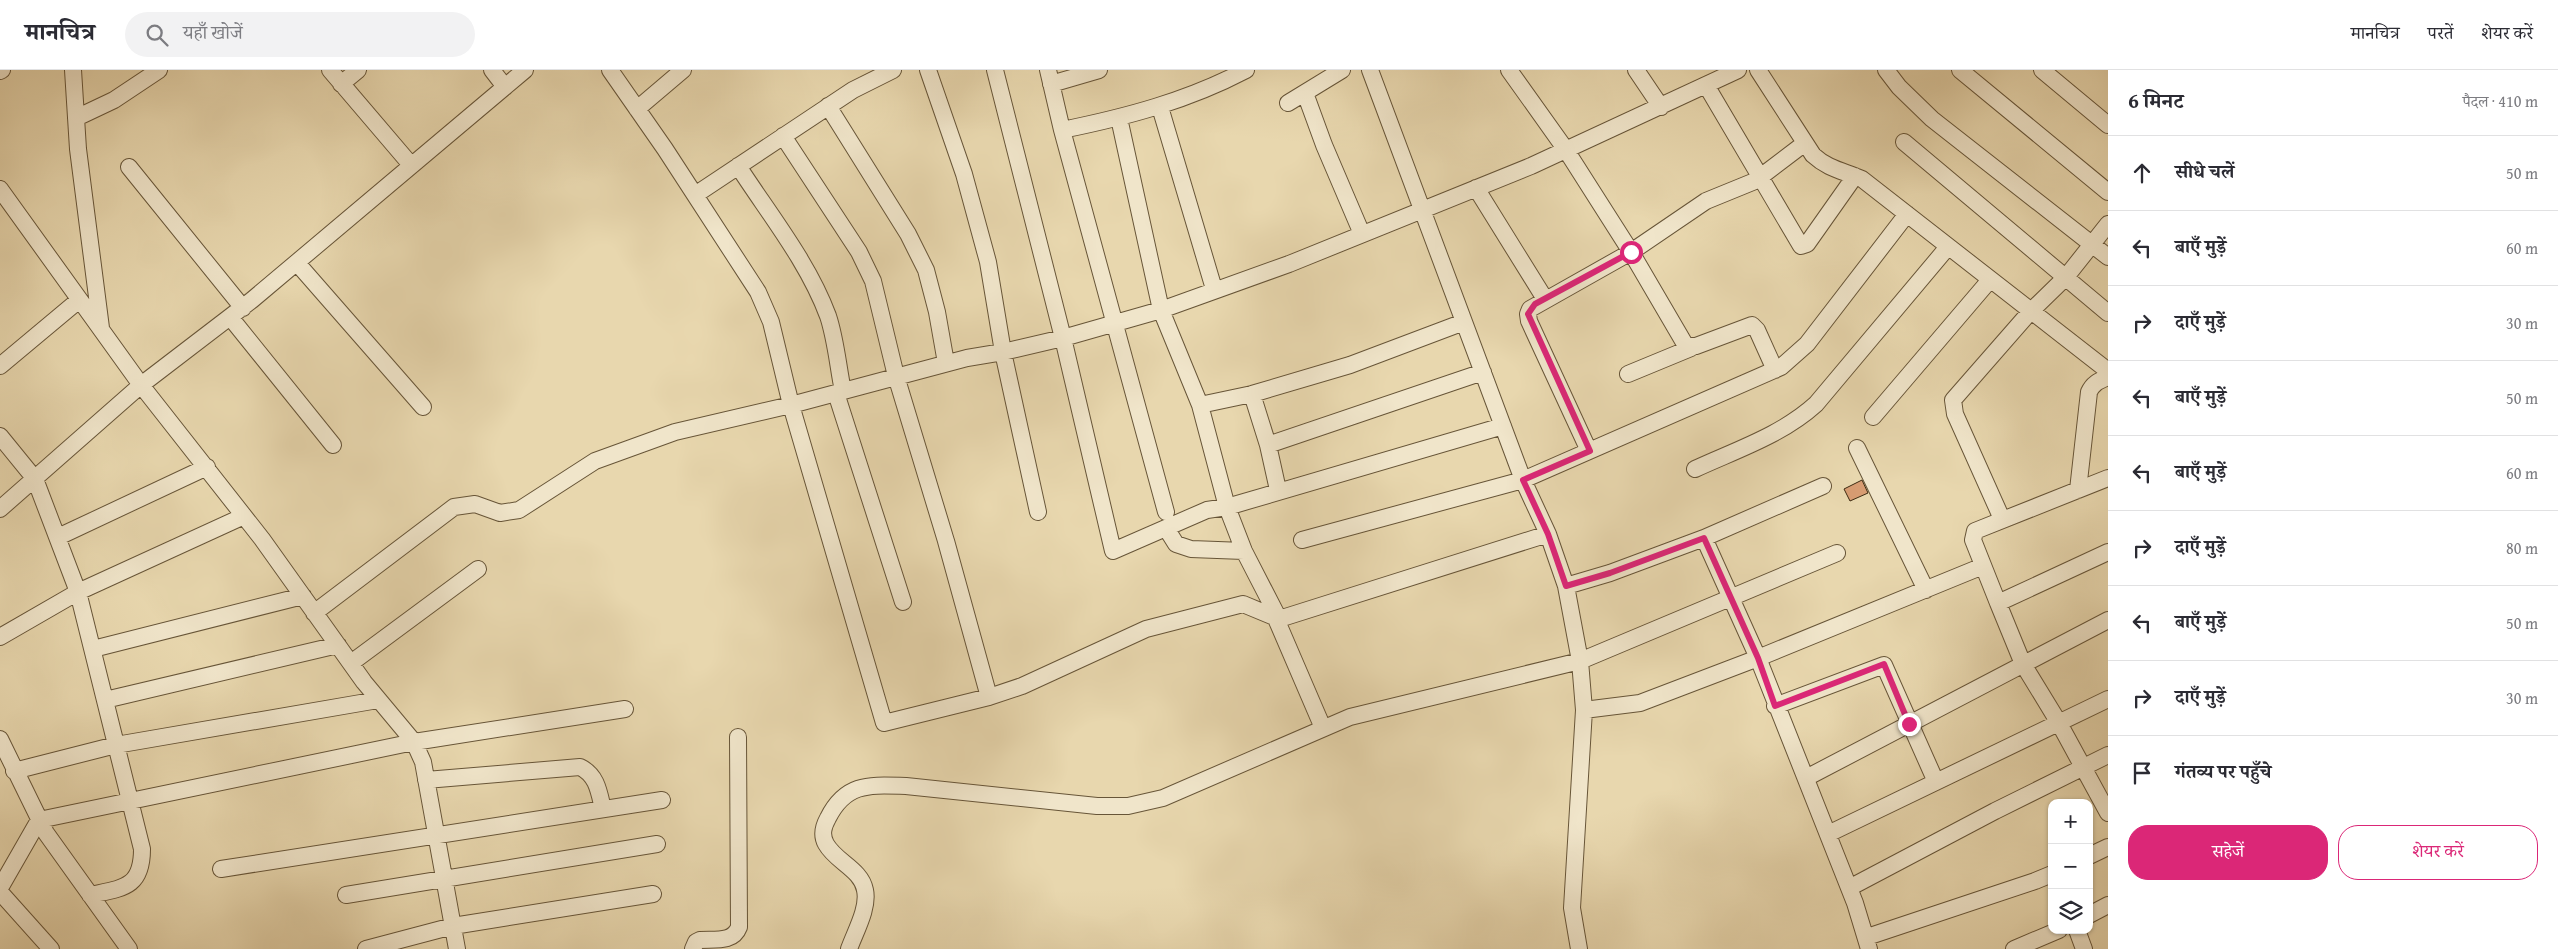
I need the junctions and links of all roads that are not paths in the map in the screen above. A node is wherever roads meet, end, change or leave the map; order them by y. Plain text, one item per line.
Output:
1 (72, 70) edge
2 (159, 70) edge
3 (330, 70) edge
4 (358, 70) edge
5 (492, 70) edge
6 (525, 70) edge
7 (610, 70) edge
8 (683, 70) edge
9 (892, 70) edge
10 (928, 70) edge
11 (995, 70) edge
12 (1099, 70) edge
13 (1246, 70) edge
14 (1342, 70) edge
15 (1370, 70) edge
16 (1509, 70) edge
17 (1636, 70) edge
18 (1738, 70) edge
19 (1758, 70) edge
20 (1886, 70) edge
21 (1960, 70) edge
22 (2042, 70) edge
23 (1050, 77) edge
24 (342, 84) junction
25 (1706, 85) junction
26 (505, 87) junction
27 (1305, 93) junction
28 (1288, 103) dead end
29 (828, 106) junction
30 (1160, 107) junction
31 (1661, 107) junction
32 (637, 109) junction
33 (76, 118) junction
34 (1120, 118) junction
35 (2108, 126) edge
36 (1062, 130) junction
37 (783, 136) junction
38 (1904, 142) dead end
39 (1805, 143) junction
40 (1566, 150) junction
41 (411, 165) junction
42 (738, 166) junction
43 (129, 167) dead end
44 (1855, 176) junction
45 (1760, 177) junction
46 (1476, 188) junction
47 (2108, 192) edge
48 (695, 195) junction
49 (2, 198) edge
50 (1421, 210) junction
51 (1907, 214) junction
52 (2108, 224) edge
53 (1362, 234) junction
54 (2092, 244) junction
55 (1947, 248) junction
56 (1631, 252) junction
57 (2108, 257) edge
58 (297, 263) junction
59 (2066, 277) junction
60 (1989, 281) junction
61 (1214, 289) junction
62 (1545, 299) junction
63 (79, 300) junction
64 (1161, 310) junction
65 (2030, 312) junction
66 (237, 313) junction
67 (2108, 313) edge
68 (1464, 322) junction
69 (1115, 323) junction
70 (102, 331) junction
71 (1064, 338) junction
72 (1691, 348) junction
73 (1003, 352) junction
74 (946, 363) junction
75 (0, 366) edge
76 (1775, 370) junction
77 (1483, 372) junction
78 (2108, 372) edge
79 (1628, 374) dead end
80 (896, 376) junction
81 (2108, 378) edge
82 (141, 386) junction
83 (840, 392) junction
84 (1252, 394) junction
85 (790, 405) junction
86 (1200, 405) junction
87 (423, 407) dead end
88 (1873, 417) dead end
89 (1503, 426) junction
90 (0, 436) edge
91 (333, 445) dead end
92 (1268, 445) junction
93 (1857, 448) dead end
94 (1590, 451) junction
95 (206, 467) junction
96 (1695, 468) dead end
97 (2108, 478) edge
98 (35, 479) junction
99 (1523, 480) junction
100 (1823, 486) dead end
101 (1278, 490) junction
102 (2078, 490) junction
103 (1226, 507) junction
104 (0, 509) edge
105 (1038, 512) dead end
106 (244, 516) junction
107 (2002, 519) junction
108 (1166, 520) junction
109 (1548, 534) junction
110 (58, 537) junction
111 (1704, 538) junction
112 (1302, 540) dead end
113 (1244, 552) junction
114 (2108, 552) edge
115 (1837, 553) dead end
116 (1983, 566) junction
117 (478, 569) dead end
118 (1566, 586) junction
119 (1926, 590) junction
120 (78, 592) junction
121 (303, 596) junction
122 (1730, 597) junction
123 (904, 602) dead end
124 (1998, 603) junction
125 (314, 613) junction
126 (1279, 619) junction
127 (2108, 620) edge
128 (0, 637) edge
129 (338, 645) junction
130 (92, 649) junction
131 (1758, 658) junction
132 (1580, 661) junction
133 (351, 663) junction
134 (2023, 664) junction
135 (989, 697) junction
136 (105, 700) junction
137 (378, 700) junction
138 (2108, 700) edge
139 (1775, 706) junction
140 (625, 708) dead end
141 (1584, 710) junction
142 (2059, 723) junction
143 (1909, 724) junction
144 (1323, 728) junction
145 (738, 737) dead end
146 (0, 739) edge
147 (414, 742) junction
148 (116, 746) junction
149 (2108, 755) edge
150 (2083, 767) junction
151 (14, 771) junction
152 (1806, 778) junction
153 (426, 780) junction
154 (1936, 782) junction
155 (662, 800) dead end
156 (130, 802) junction
157 (604, 808) junction
158 (2108, 813) edge
159 (39, 820) junction
160 (436, 834) junction
161 (1828, 834) junction
162 (658, 844) dead end
163 (2108, 847) edge
164 (2093, 854) edge
165 (220, 868) dead end
166 (2048, 877) edge
167 (443, 878) junction
168 (1849, 888) junction
169 (0, 890) edge
170 (653, 894) dead end
171 (90, 895) junction
172 (346, 895) dead end
173 (2108, 905) edge
174 (2093, 913) edge
175 (453, 926) junction
176 (2050, 934) edge
177 (2078, 934) edge
178 (1868, 943) edge
179 (51, 949) edge
180 (130, 949) edge
181 (366, 949) edge
182 (457, 949) edge
183 (693, 949) edge
184 (849, 949) edge
185 (1579, 949) edge
186 (2014, 949) edge
187 (2084, 949) edge

1 - 33 street
2 - 33 street
3 - 24 street
4 - 24 street
5 - 26 street
6 - 26 street
7 - 32 street
8 - 32 street
9 - 29 street
10 - 73 street
11 - 71 street
12 - 23 street
13 - 30 street
14 - 27 street
15 - 50 street
16 - 40 street
17 - 31 street
18 - 25 street
19 - 39 street
20 - 54 street
21 - 47 street
22 - 35 street
23 - 36 street
24 - 41 street
25 - 31 street
25 - 45 street
26 - 41 street
27 - 28 street
27 - 53 street
29 - 37 street
29 - 74 street
30 - 34 street
30 - 61 street
31 - 40 street
32 - 48 street
33 - 70 street
34 - 36 street
34 - 64 street
36 - 69 street
37 - 42 street
37 - 80 street
38 - 59 street
39 - 44 street
39 - 45 street
40 - 46 street
40 - 56 street
41 - 58 street
42 - 48 street
42 - 83 street
43 - 66 street
44 - 45 street
44 - 51 street
45 - 56 street
46 - 50 street
46 - 62 street
48 - 85 street
49 - 63 street
50 - 53 street
50 - 68 street
51 - 55 street
51 - 76 street
52 - 54 street
53 - 61 street
54 - 57 street
54 - 59 street
55 - 60 street
55 - 96 street
56 - 62 street
56 - 72 street
58 - 66 street
58 - 87 street
59 - 65 street
59 - 67 street
60 - 65 street
60 - 88 street
61 - 64 street
62 - 94 street
63 - 70 street
63 - 75 street
64 - 69 street
64 - 86 street
65 - 78 street
65 - 107 street
66 - 82 street
66 - 91 street
68 - 77 street
68 - 84 street
69 - 71 street
69 - 108 street
70 - 82 street
71 - 73 street
71 - 108 street
72 - 76 street
72 - 79 street
73 - 74 street
73 - 105 street
74 - 80 street
76 - 94 street
77 - 89 street
77 - 92 street
80 - 83 street
80 - 135 street
81 - 102 street
82 - 95 street
82 - 98 street
83 - 85 street
83 - 123 street
84 - 86 street
84 - 92 street
85 - 125 street
85 - 135 street
86 - 103 street
89 - 99 street
89 - 101 street
90 - 98 street
92 - 101 street
93 - 119 street
94 - 99 street
95 - 106 street
95 - 110 street
97 - 102 street
98 - 104 street
98 - 110 street
99 - 109 street
99 - 112 street
100 - 111 street
101 - 103 street
102 - 107 street
103 - 108 street
103 - 113 street
106 - 120 street
106 - 121 street
107 - 116 street
108 - 113 street
109 - 118 street
109 - 126 street
110 - 120 street
111 - 118 street
111 - 122 street
113 - 126 street
114 - 124 street
115 - 122 street
116 - 119 street
116 - 124 street
117 - 133 street
118 - 132 street
119 - 131 street
120 - 128 street
120 - 130 street
121 - 125 street
121 - 130 street
122 - 131 street
122 - 132 street
124 - 134 street
125 - 129 street
126 - 135 street
126 - 144 street
127 - 134 street
129 - 133 street
129 - 136 street
130 - 136 street
131 - 139 street
131 - 141 street
132 - 141 street
132 - 144 street
133 - 137 street
134 - 142 street
134 - 143 street
136 - 148 street
137 - 147 street
137 - 148 street
138 - 142 street
139 - 143 street
139 - 152 street
140 - 147 street
141 - 185 street
142 - 150 street
142 - 154 street
143 - 152 street
143 - 154 street
144 - 184 street
145 - 183 street
146 - 151 street
147 - 153 street
147 - 156 street
148 - 151 street
148 - 156 street
149 - 150 street
150 - 158 street
150 - 168 street
151 - 159 street
152 - 161 street
153 - 157 street
153 - 160 street
154 - 161 street
155 - 157 street
156 - 159 street
156 - 171 street
157 - 160 street
159 - 169 street
159 - 171 street
160 - 165 street
160 - 167 street
161 - 168 street
162 - 167 street
163 - 164 street
166 - 178 street
167 - 172 street
167 - 175 street
168 - 178 street
169 - 179 street
170 - 175 street
171 - 180 street
173 - 174 street
175 - 181 street
175 - 182 street
176 - 186 street
177 - 187 street

